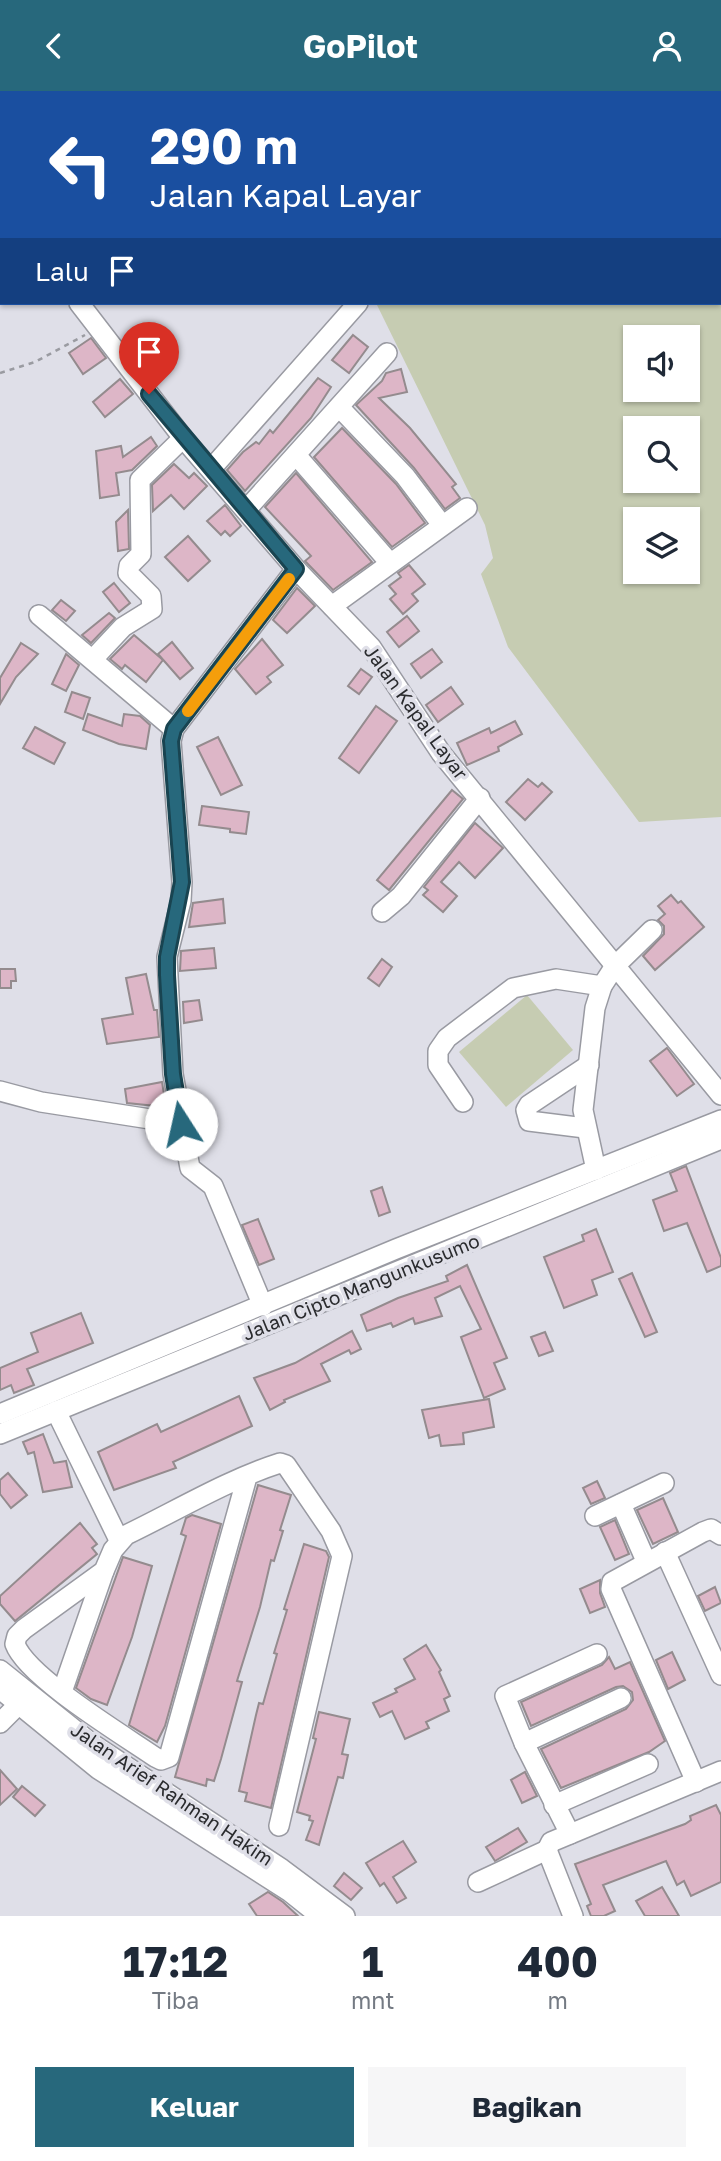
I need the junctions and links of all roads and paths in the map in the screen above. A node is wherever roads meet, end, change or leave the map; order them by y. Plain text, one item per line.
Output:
1 (80, 305) edge
2 (356, 305) edge
3 (97, 328) junction
4 (387, 353) dead end
5 (0, 373) edge
6 (339, 407) junction
7 (183, 438) junction
8 (296, 455) junction
9 (212, 468) junction
10 (467, 508) dead end
11 (246, 510) junction
12 (442, 525) junction
13 (390, 563) junction
14 (296, 569) junction
15 (332, 606) junction
16 (39, 615) dead end
17 (93, 659) junction
18 (174, 729) junction
19 (480, 798) junction
20 (382, 912) dead end
21 (652, 930) dead end
22 (615, 966) junction
23 (602, 986) junction
24 (589, 1065) junction
25 (0, 1091) edge
26 (721, 1095) edge
27 (463, 1102) dead end
28 (721, 1120) edge
29 (181, 1124) junction
30 (585, 1128) junction
31 (721, 1139) edge
32 (596, 1170) junction
33 (263, 1306) junction
34 (56, 1411) junction
35 (0, 1414) edge
36 (0, 1434) edge
37 (247, 1477) junction
38 (664, 1483) dead end
39 (621, 1504) junction
40 (596, 1516) dead end
41 (721, 1535) edge
42 (120, 1540) junction
43 (665, 1552) junction
44 (646, 1561) junction
45 (104, 1571) junction
46 (597, 1654) dead end
47 (0, 1670) edge
48 (721, 1675) edge
49 (0, 1689) edge
50 (62, 1692) junction
51 (621, 1698) dead end
52 (19, 1704) junction
53 (0, 1723) edge
54 (524, 1743) junction
55 (649, 1764) dead end
56 (721, 1771) edge
57 (696, 1782) junction
58 (554, 1805) junction
59 (279, 1826) dead end
60 (569, 1834) junction
61 (547, 1850) junction
62 (478, 1882) dead end
63 (320, 1916) edge
64 (345, 1916) edge
65 (573, 1916) edge

1 - 3 street, Jalan Kapal Layar
2 - 9 street
3 - 5 path
3 - 7 street, Jalan Kapal Layar
4 - 6 street
6 - 8 street
6 - 12 street
7 - 9 street, Jalan Kapal Layar
7 - 17 street
8 - 11 street
8 - 13 street
9 - 11 street, Jalan Kapal Layar
10 - 12 street
11 - 14 street, Jalan Kapal Layar
12 - 13 street
13 - 15 street
14 - 15 street, Jalan Kapal Layar
14 - 18 street
15 - 19 street, Jalan Kapal Layar
16 - 17 street
17 - 18 street
18 - 29 street
19 - 20 street
19 - 22 street, Jalan Kapal Layar
21 - 22 street
22 - 23 street
22 - 26 street, Jalan Kapal Layar
23 - 24 street
23 - 27 street
24 - 30 street
24 - 30 street
25 - 29 street
28 - 32 street, Jalan Cipto Mangunkusumo
29 - 33 street
30 - 32 street
31 - 34 street, Jalan Cipto Mangunkusumo
32 - 33 street, Jalan Cipto Mangunkusumo
33 - 35 street, Jalan Cipto Mangunkusumo
34 - 36 street, Jalan Cipto Mangunkusumo
34 - 42 street
37 - 42 street
37 - 50 street
37 - 59 street
38 - 39 street
39 - 40 street
39 - 44 street
41 - 43 street
42 - 45 street
43 - 44 street
43 - 48 street
44 - 57 street
45 - 50 street
45 - 50 street
46 - 54 street
47 - 64 street, Jalan Arief Rahman Hakim
49 - 52 street, Jalan Arief Rahman Hakim
51 - 54 street
52 - 53 street
52 - 63 street, Jalan Arief Rahman Hakim
54 - 58 street
55 - 58 street
56 - 57 street
57 - 60 street
58 - 60 street
60 - 61 street
61 - 62 street
61 - 65 street

